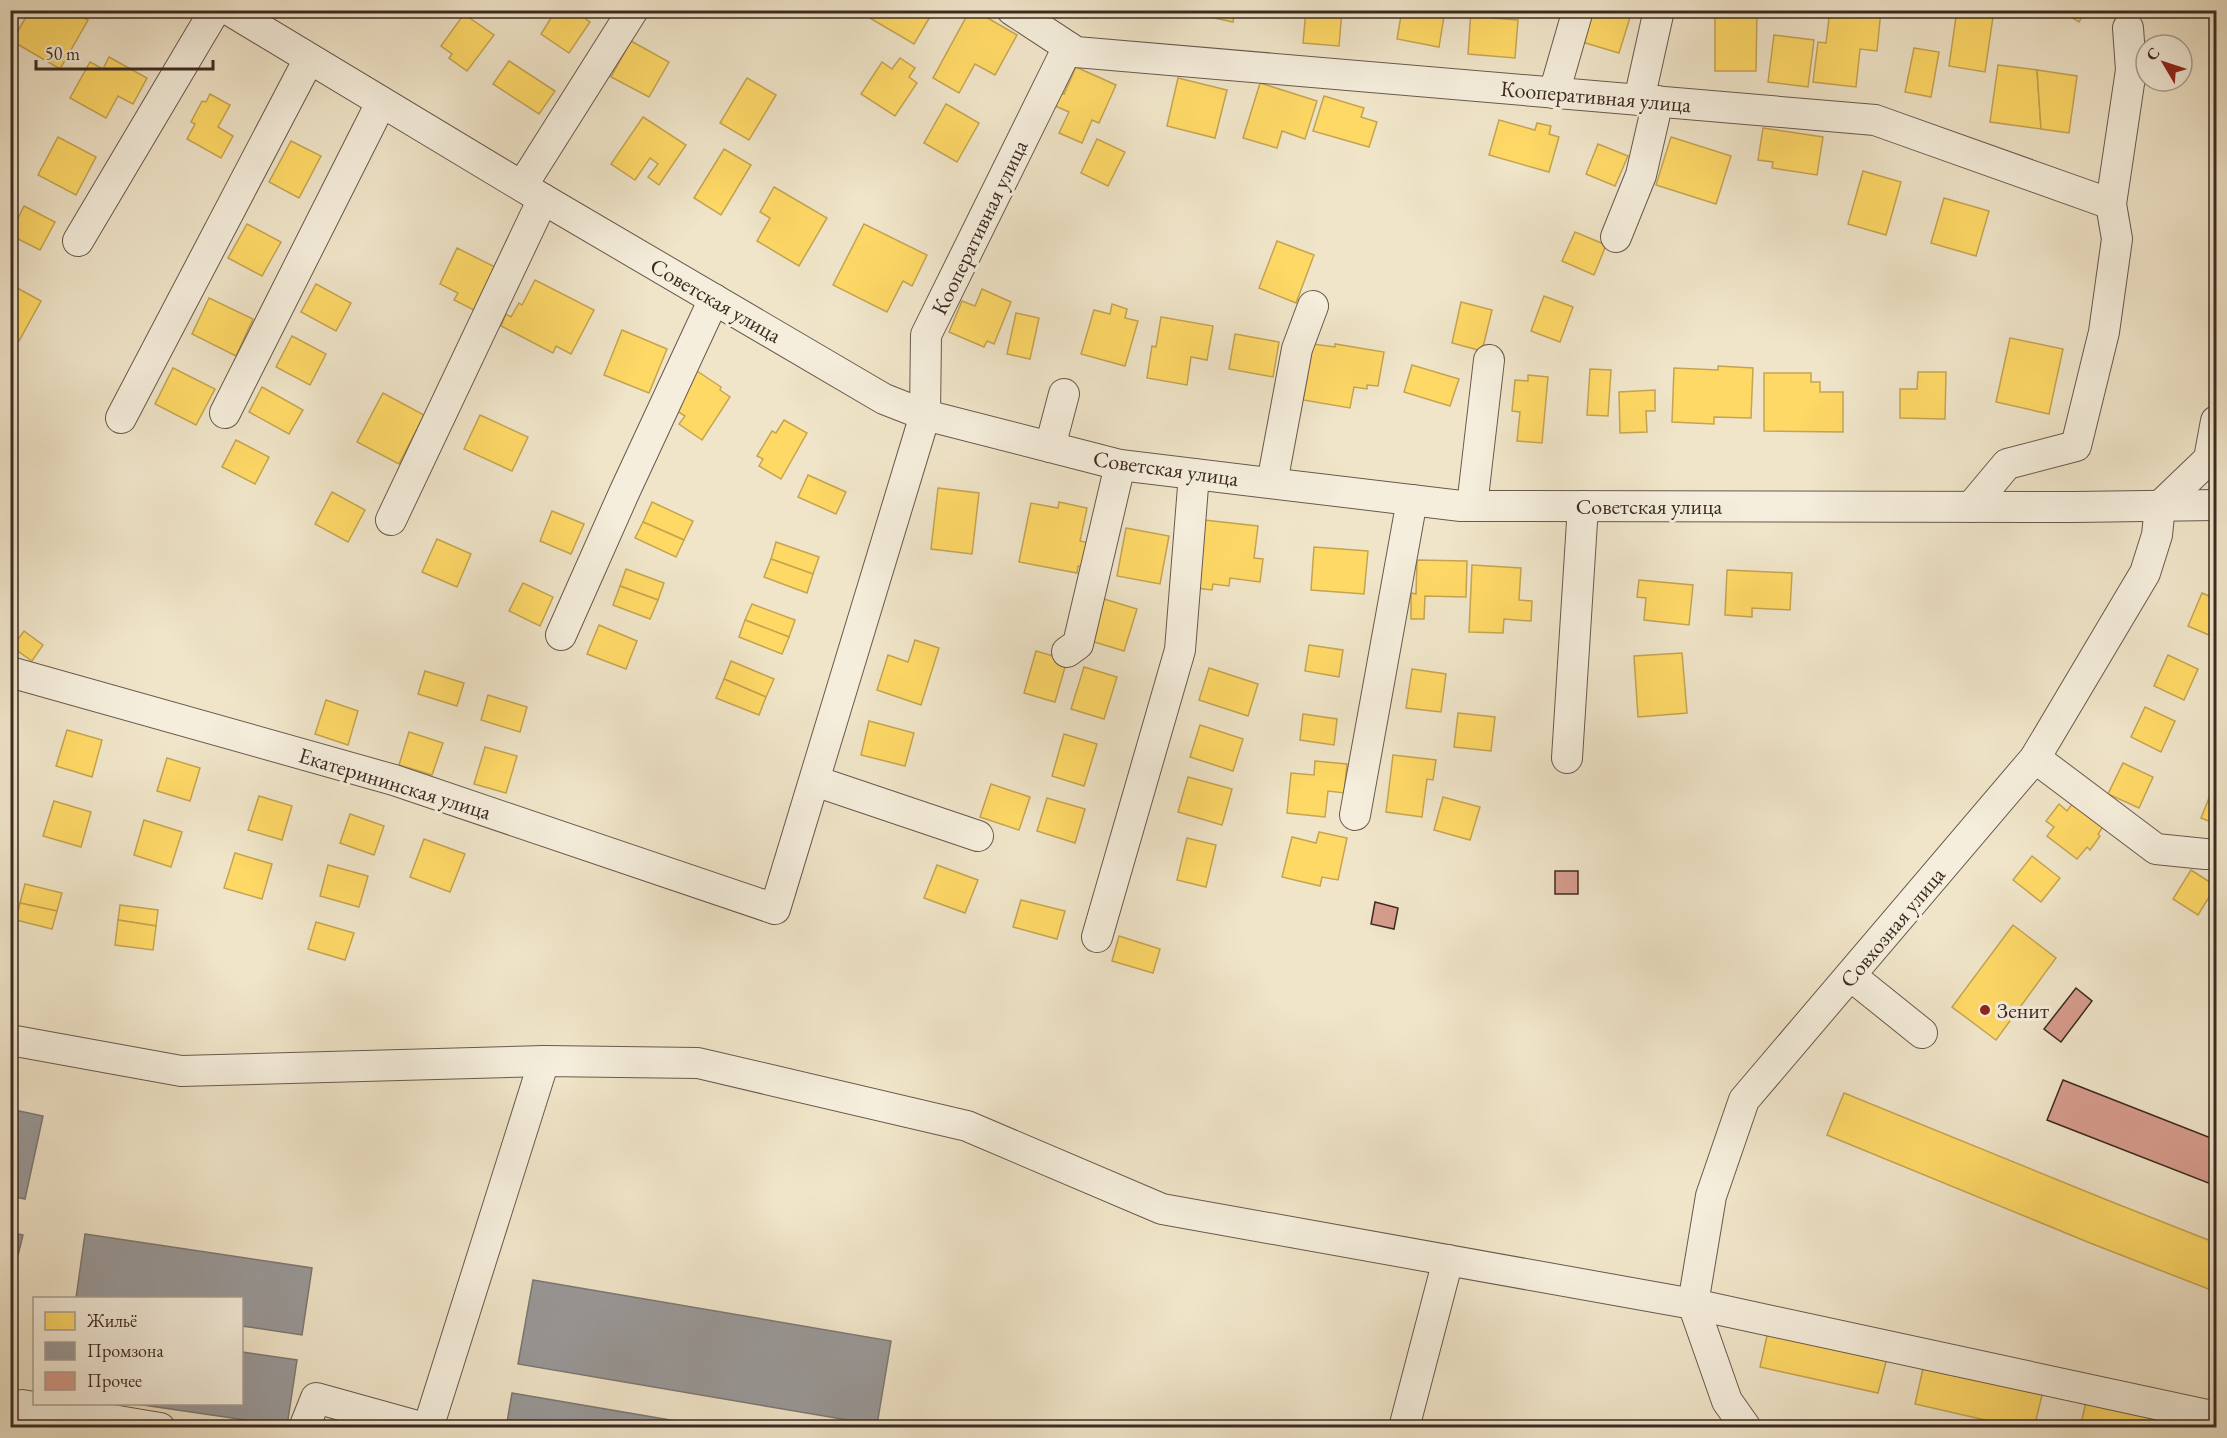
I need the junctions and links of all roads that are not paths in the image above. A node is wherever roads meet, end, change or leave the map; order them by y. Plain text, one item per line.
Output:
1 (215, 10) edge
2 (229, 10) edge
3 (633, 10) edge
4 (1012, 10) edge
5 (1578, 10) edge
6 (1659, 10) edge
7 (2128, 28) dead end
8 (1068, 47) junction
9 (309, 59) junction
10 (1554, 93) junction
11 (1648, 101) junction
12 (381, 103) junction
13 (533, 192) junction
14 (2111, 204) junction
15 (1616, 237) dead end
16 (78, 242) dead end
17 (714, 299) junction
18 (1313, 306) dead end
19 (1489, 360) dead end
20 (1064, 394) dead end
21 (225, 413) dead end
22 (925, 415) junction
23 (121, 418) dead end
24 (2217, 421) edge
25 (1050, 447) junction
26 (1120, 465) junction
27 (1194, 474) junction
28 (1272, 483) junction
29 (1412, 500) junction
30 (2217, 505) edge
31 (1472, 506) junction
32 (1583, 506) junction
33 (2148, 506) junction
34 (1971, 507) junction
35 (391, 520) dead end
36 (561, 635) dead end
37 (1067, 652) dead end
38 (10, 672) edge
39 (1567, 758) dead end
40 (2035, 758) junction
41 (815, 781) junction
42 (1354, 815) dead end
43 (978, 836) dead end
44 (2205, 854) dead end
45 (775, 909) joint
46 (1097, 937) dead end
47 (1851, 976) junction
48 (1923, 1033) dead end
49 (10, 1040) edge
50 (544, 1060) junction
51 (1448, 1260) junction
52 (1693, 1304) junction
53 (22, 1405) dead end
54 (1726, 1414) edge
55 (2217, 1417) edge
56 (160, 1428) edge
57 (304, 1428) edge
58 (426, 1428) edge
59 (1404, 1428) edge
60 (1746, 1428) edge

1 - 16 street
2 - 9 street, Советская улица
3 - 13 street
4 - 8 street, Кооперативная улица
5 - 10 street
6 - 11 street
7 - 14 street
8 - 10 street, Кооперативная улица
8 - 22 street, Кооперативная улица
9 - 12 street, Советская улица
9 - 23 street
10 - 11 street, Кооперативная улица
11 - 14 street, Кооперативная улица
11 - 15 street
12 - 13 street, Советская улица
12 - 21 street
13 - 17 street, Советская улица
13 - 35 street
14 - 34 street
17 - 22 street, Советская улица
17 - 36 street
18 - 28 street
19 - 31 street
20 - 25 street
22 - 25 street, Советская улица
22 - 41 street, Кооперативная улица
24 - 33 street
25 - 26 street, Советская улица
26 - 27 street, Советская улица
26 - 37 street
27 - 28 street, Советская улица
27 - 46 street
28 - 29 street, Советская улица
29 - 31 street, Советская улица
29 - 42 street
30 - 33 street, Советская улица
31 - 32 street, Советская улица
32 - 34 street, Советская улица
32 - 39 street
33 - 34 street, Советская улица
33 - 40 street, Совхозная улица
38 - 45 street, Екатерининская улица
40 - 44 street
40 - 47 street, Совхозная улица
41 - 43 street
41 - 45 street, Кооперативная улица
47 - 48 street
47 - 52 street, Совхозная улица
49 - 50 street
50 - 51 street
50 - 58 street
51 - 52 street
51 - 59 street
52 - 54 street, Совхозная улица
52 - 55 street
53 - 56 street
54 - 60 street, Совхозная улица
57 - 58 street

